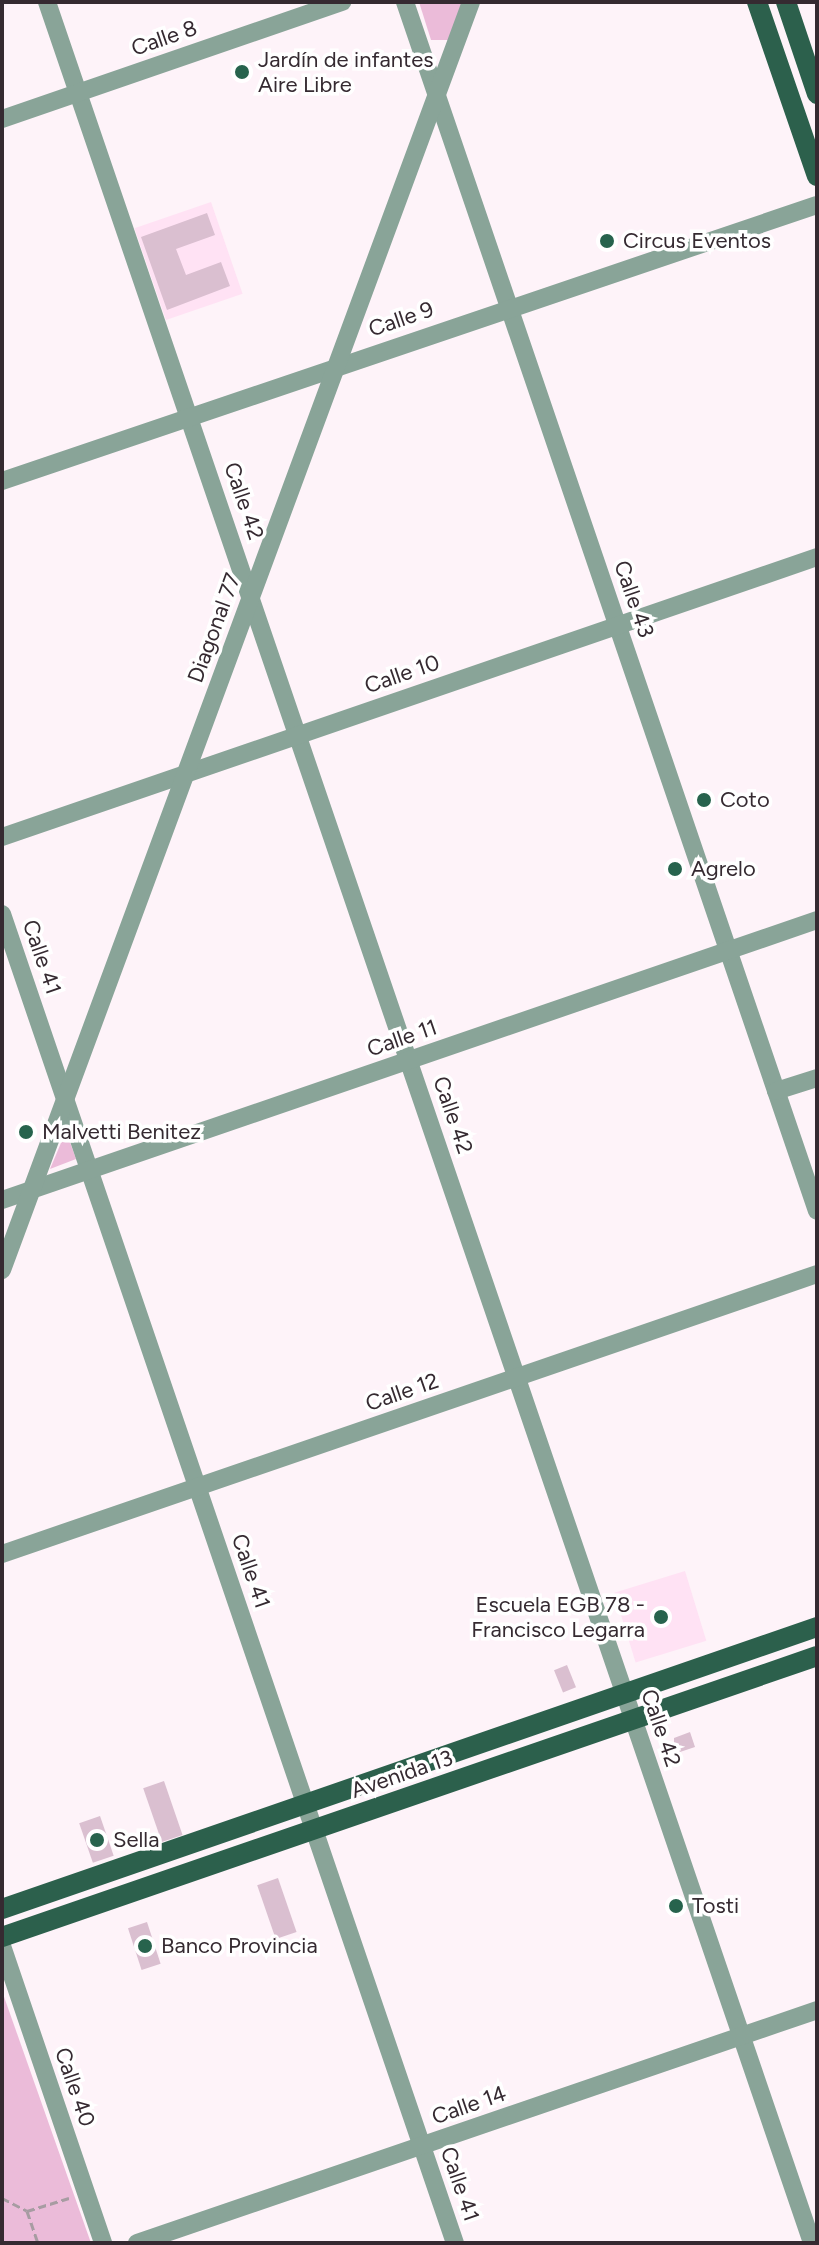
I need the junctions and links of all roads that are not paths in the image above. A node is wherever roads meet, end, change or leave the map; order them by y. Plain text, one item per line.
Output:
1 (47, 2) edge
2 (342, 2) edge
3 (405, 2) edge
4 (471, 2) edge
5 (757, 2) edge
6 (786, 2) edge
7 (438, 92) junction
8 (79, 93) junction
9 (817, 94) edge
10 (2, 119) edge
11 (817, 176) edge
12 (817, 205) edge
13 (509, 307) junction
14 (336, 367) junction
15 (190, 417) junction
16 (2, 481) edge
17 (817, 557) edge
18 (252, 595) junction
19 (617, 625) junction
20 (298, 735) junction
21 (187, 773) junction
22 (2, 837) edge
23 (2, 914) edge
24 (817, 920) edge
25 (728, 951) junction
26 (409, 1061) junction
27 (817, 1078) edge
28 (776, 1091) junction
29 (66, 1098) junction
30 (89, 1170) junction
31 (31, 1190) junction
32 (2, 1200) edge
33 (817, 1211) edge
34 (2, 1270) edge
35 (817, 1274) edge
36 (517, 1377) junction
37 (197, 1487) junction
38 (2, 1554) edge
39 (817, 1627) edge
40 (817, 1656) edge
41 (625, 1694) junction
42 (633, 1719) junction
43 (304, 1804) junction
44 (313, 1830) junction
45 (2, 1909) edge
46 (2, 1937) edge
47 (2, 1946) edge
48 (817, 2010) edge
49 (741, 2036) junction
50 (422, 2147) junction
51 (103, 2243) edge
52 (137, 2243) edge
53 (455, 2243) edge
54 (812, 2243) edge

1 - 8 street, Calle 42
2 - 8 street, Calle 8
3 - 7 street, Calle 43
4 - 7 street, Diagonal 77
5 - 11 main road
6 - 9 main road
7 - 13 street, Calle 43
7 - 14 street, Diagonal 77
8 - 10 street, Calle 8
8 - 15 street, Calle 42
12 - 13 street, Calle 9
13 - 14 street, Calle 9
13 - 19 street, Calle 43
14 - 15 street, Calle 9
14 - 18 street, Diagonal 77
15 - 16 street, Calle 9
15 - 18 street, Calle 42
17 - 19 street, Calle 10
18 - 20 street, Calle 42
18 - 21 street, Diagonal 77
19 - 20 street, Calle 10
19 - 25 street, Calle 43
20 - 21 street, Calle 10
20 - 26 street, Calle 42
21 - 22 street, Calle 10
21 - 29 street, Diagonal 77
23 - 29 street, Calle 41
24 - 25 street, Calle 11
25 - 26 street, Calle 11
25 - 28 street, Calle 43
26 - 30 street, Calle 11
26 - 36 street, Calle 42
27 - 28 street
28 - 33 street, Calle 43
29 - 30 street, Calle 41
29 - 31 street, Diagonal 77
30 - 31 street, Calle 11
30 - 37 street, Calle 41
31 - 32 street, Calle 11
31 - 34 street, Diagonal 77
35 - 36 street, Calle 12
36 - 37 street, Calle 12
36 - 41 street, Calle 42
37 - 38 street, Calle 12
37 - 43 street, Calle 41
39 - 41 main road, Avenida 13
40 - 42 main road, Avenida 13
41 - 42 street, Calle 42
41 - 43 main road, Avenida 13
42 - 44 main road, Avenida 13
42 - 49 street, Calle 42
43 - 44 street, Calle 41
43 - 45 main road, Avenida 13
44 - 46 main road, Avenida 13
44 - 50 street, Calle 41
47 - 51 street, Calle 40
48 - 49 street, Calle 14
49 - 50 street, Calle 14
49 - 54 street, Calle 42
50 - 52 street, Calle 14
50 - 53 street, Calle 41

